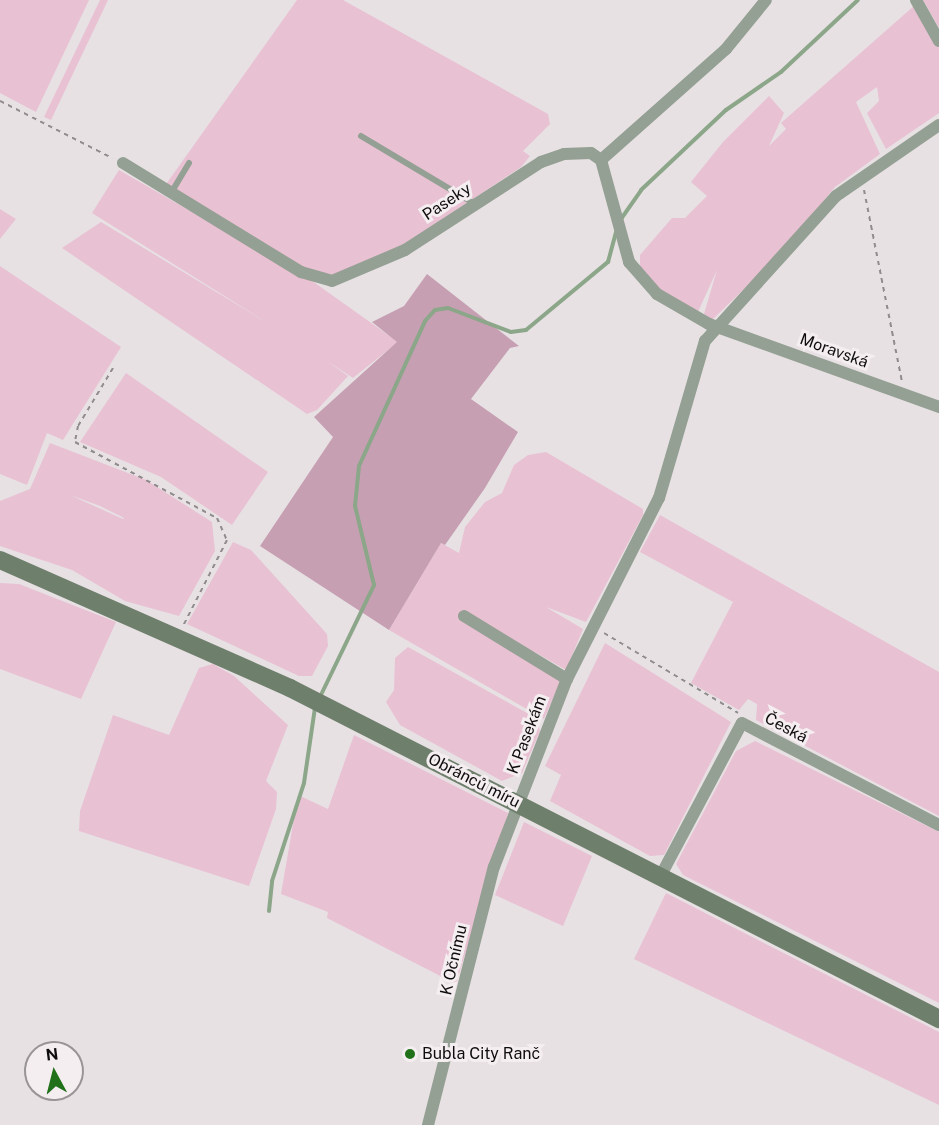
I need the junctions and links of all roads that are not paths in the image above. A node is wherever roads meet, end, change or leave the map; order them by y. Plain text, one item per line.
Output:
1 (766, 0) edge
2 (916, 0) edge
3 (939, 41) edge
4 (939, 125) edge
5 (361, 136) dead end
6 (601, 160) junction
7 (123, 163) road end
8 (189, 163) dead end
9 (170, 193) junction
10 (475, 204) junction
11 (717, 326) junction
12 (939, 407) edge
13 (0, 560) edge
14 (464, 616) dead end
15 (567, 679) junction
16 (518, 803) junction
17 (939, 825) edge
18 (660, 878) junction
19 (939, 1019) edge
20 (428, 1125) edge

1 - 6 street
2 - 3 street
4 - 11 street
5 - 10 lane
6 - 10 street, Paseky
6 - 11 street
7 - 9 street, Paseky
8 - 9 lane
9 - 10 street, Paseky
11 - 12 street, Moravská
11 - 15 street, K Pasekám
13 - 16 main road, Obránců míru
14 - 15 street
15 - 16 street, K Pasekám
16 - 18 main road, Obránců míru
16 - 20 street, K Očnímu
17 - 18 street, Česká
18 - 19 main road, Obránců míru

